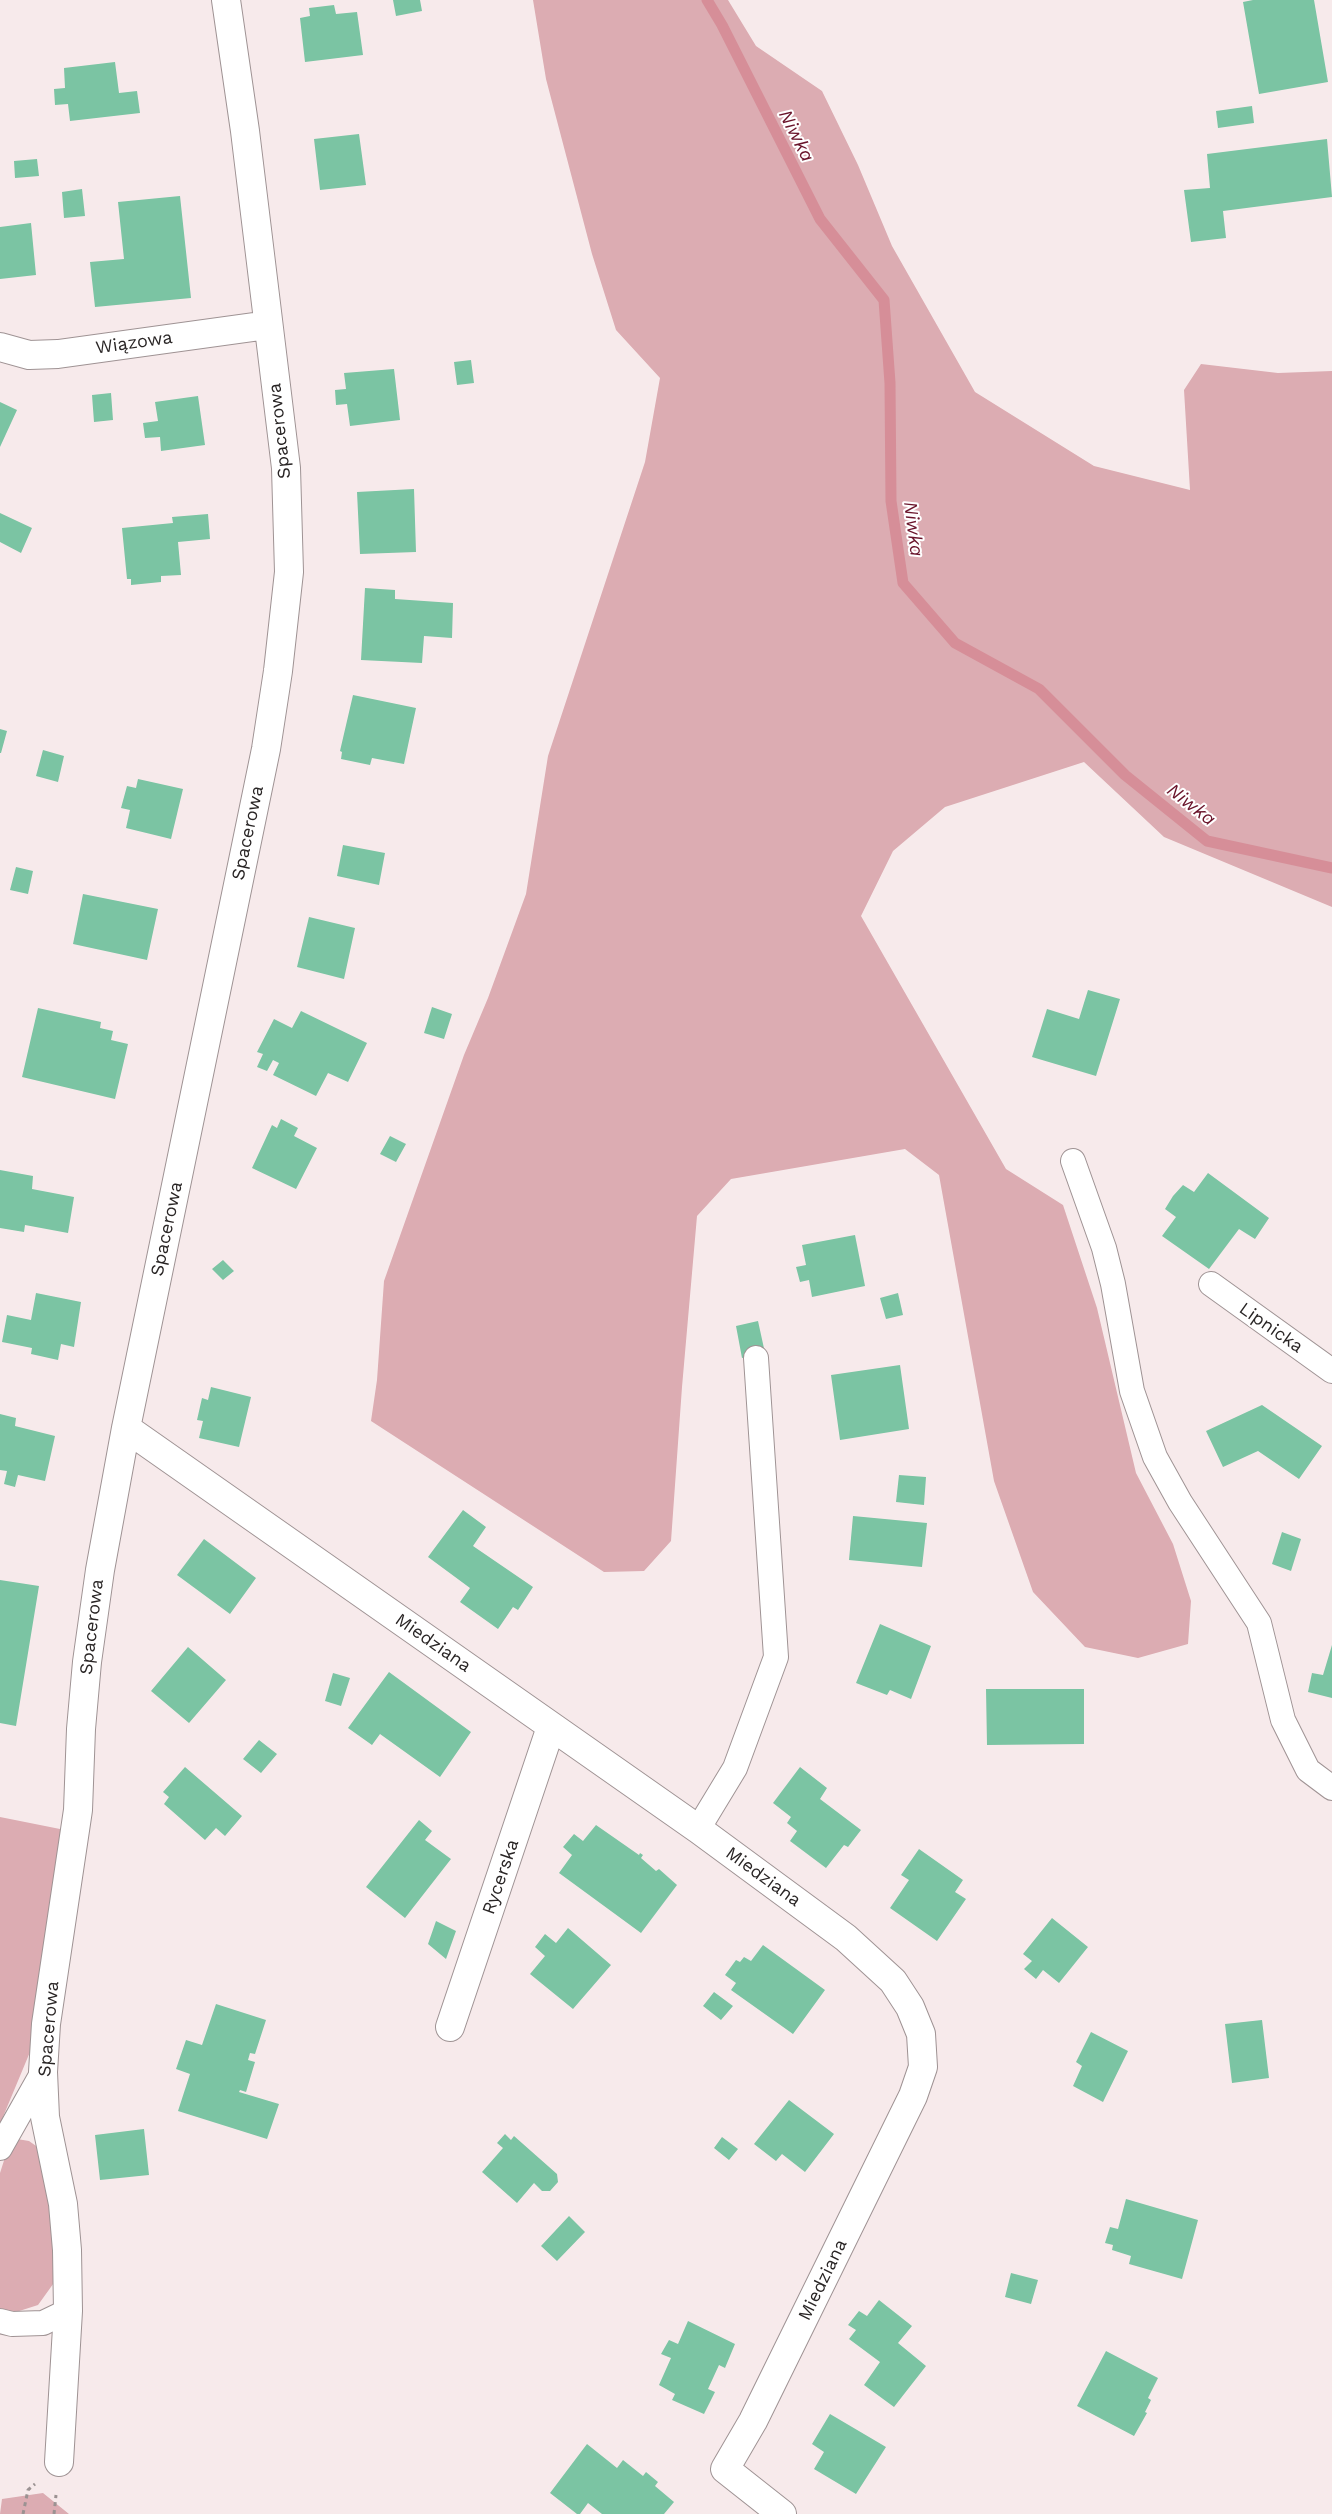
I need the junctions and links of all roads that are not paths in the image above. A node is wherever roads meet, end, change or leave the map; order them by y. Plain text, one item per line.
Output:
1 (226, 0) edge
2 (268, 326) junction
3 (0, 346) edge
4 (1073, 1161) dead end
5 (1211, 1284) dead end
6 (756, 1358) dead end
7 (1332, 1371) edge
8 (126, 1428) junction
9 (552, 1727) junction
10 (1332, 1788) edge
11 (698, 1829) junction
12 (450, 2027) dead end
13 (43, 2072) junction
14 (0, 2148) edge
15 (68, 2311) junction
16 (0, 2321) edge
17 (59, 2462) dead end
18 (782, 2514) edge

1 - 2 street, Spacerowa
2 - 3 street, Wiązowa
2 - 8 street, Spacerowa
4 - 10 lane
5 - 7 lane, Lipnicka
6 - 11 lane
8 - 9 street, Miedziana
8 - 13 street, Spacerowa
9 - 11 street, Miedziana
9 - 12 street, Rycerska
11 - 18 street, Miedziana
13 - 14 lane
13 - 15 street, Spacerowa
15 - 16 lane
15 - 17 street, Spacerowa

